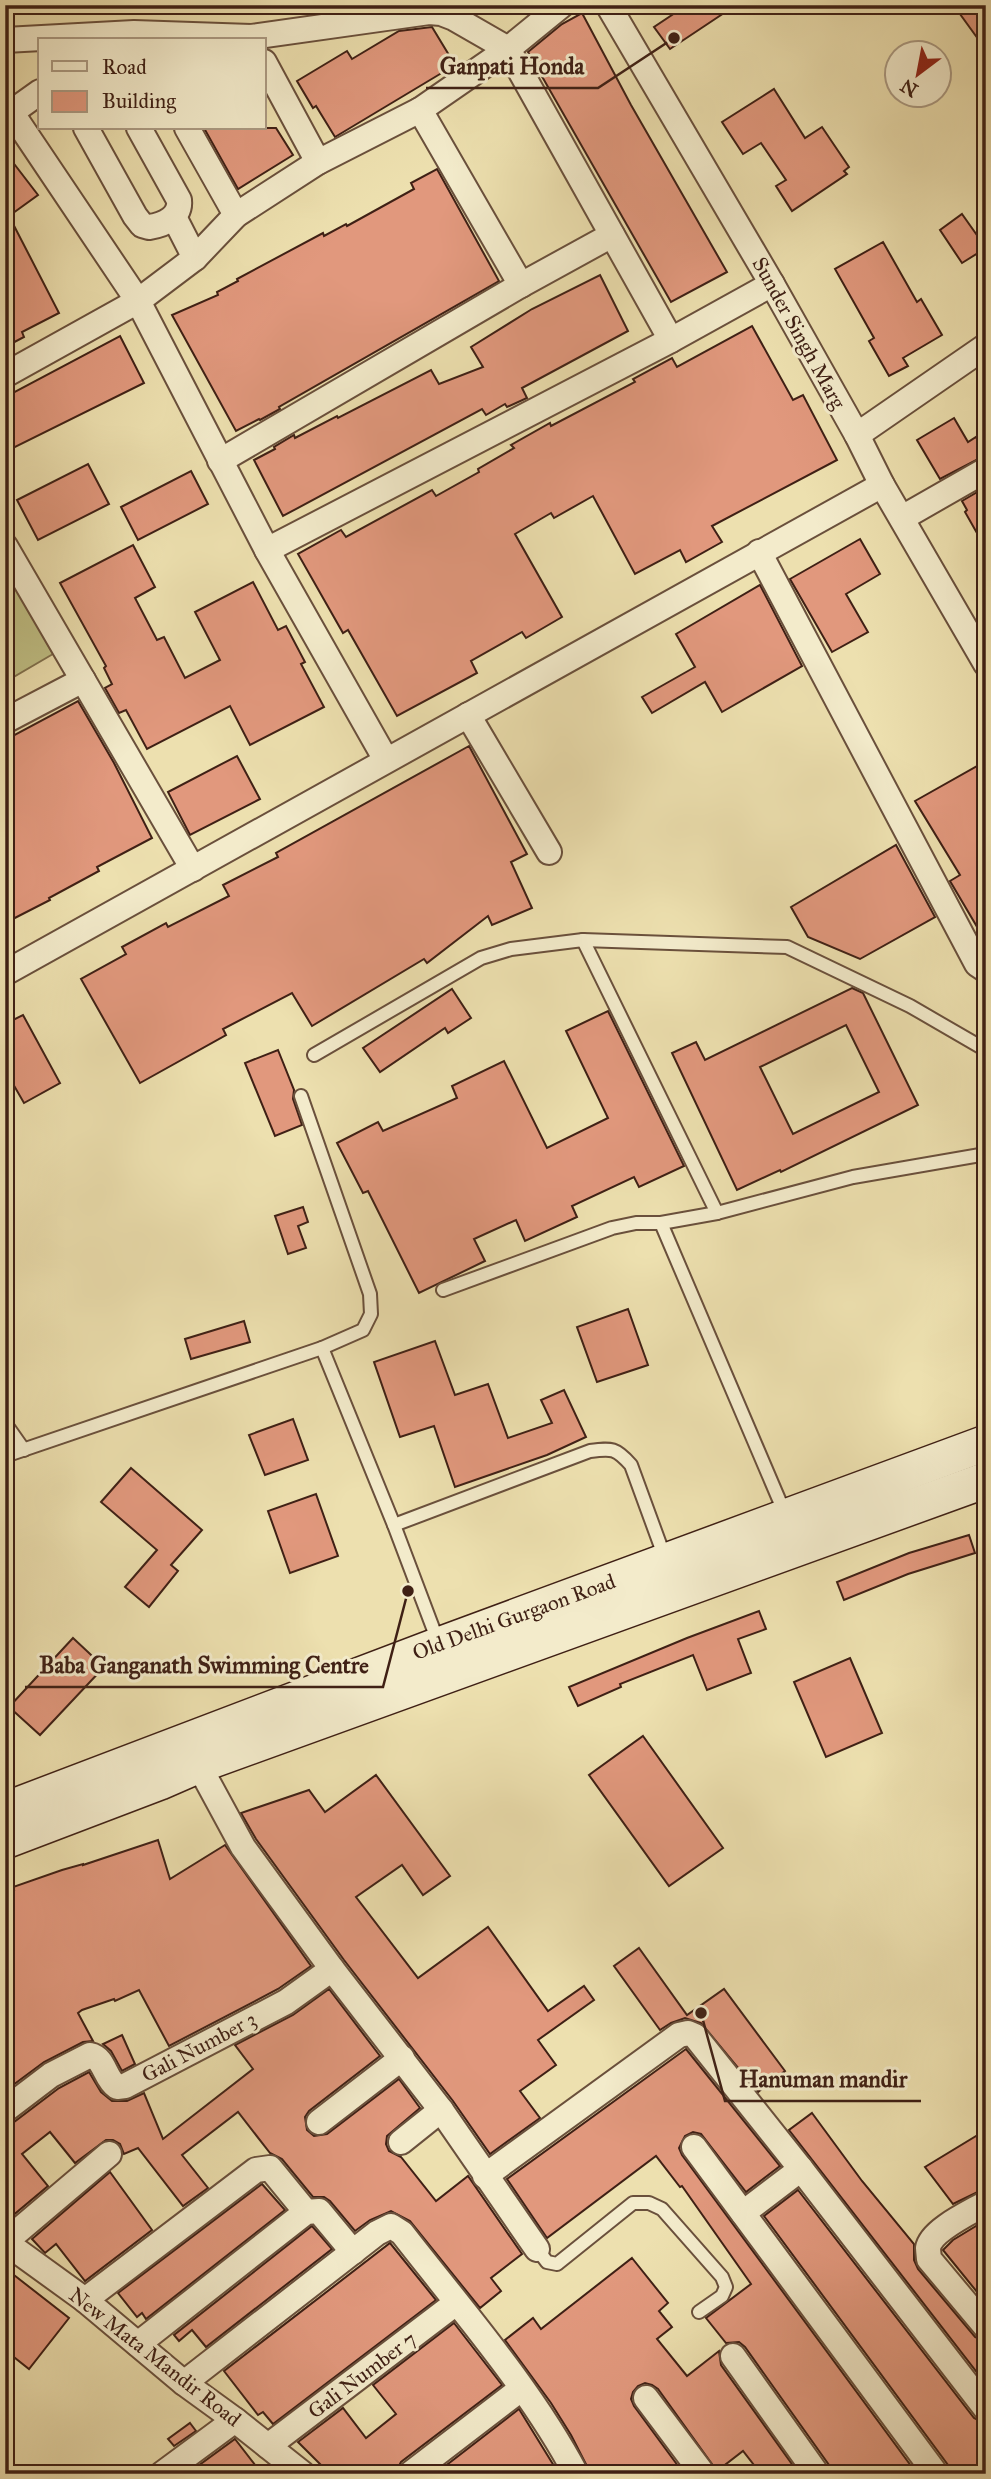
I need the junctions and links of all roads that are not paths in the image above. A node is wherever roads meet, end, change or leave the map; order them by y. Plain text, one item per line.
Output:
1 (562, 5) edge
2 (608, 5) edge
3 (136, 37) edge
4 (104, 38) edge
5 (194, 38) edge
6 (259, 38) edge
7 (5, 40) edge
8 (38, 40) edge
9 (508, 49) junction
10 (266, 66) edge
11 (38, 93) edge
12 (9, 108) edge
13 (420, 110) junction
14 (87, 130) edge
15 (140, 130) edge
16 (188, 130) edge
17 (318, 162) junction
18 (236, 215) junction
19 (174, 217) junction
20 (612, 235) junction
21 (195, 258) junction
22 (772, 284) junction
23 (522, 285) junction
24 (138, 301) junction
25 (671, 340) junction
26 (986, 346) edge
27 (5, 375) edge
28 (856, 435) junction
29 (220, 461) junction
30 (986, 470) edge
31 (882, 485) junction
32 (902, 518) junction
33 (5, 545) edge
34 (267, 550) junction
35 (759, 552) junction
36 (986, 664) edge
37 (83, 680) junction
38 (468, 715) junction
39 (5, 721) edge
40 (386, 760) junction
41 (549, 852) dead end
42 (193, 869) junction
43 (583, 940) junction
44 (986, 970) edge
45 (5, 974) edge
46 (986, 1050) edge
47 (314, 1055) dead end
48 (301, 1096) dead end
49 (986, 1154) edge
50 (717, 1213) junction
51 (661, 1223) junction
52 (443, 1290) dead end
53 (322, 1348) junction
54 (5, 1423) edge
55 (986, 1443) edge
56 (24, 1450) junction
57 (5, 1456) edge
58 (986, 1480) edge
59 (787, 1516) junction
60 (394, 1525) junction
61 (672, 1577) junction
62 (439, 1645) junction
63 (192, 1753) junction
64 (5, 1810) edge
65 (5, 1841) edge
66 (332, 1969) junction
67 (402, 2058) junction
68 (5, 2110) edge
69 (441, 2110) junction
70 (318, 2122) dead end
71 (401, 2142) dead end
72 (694, 2147) dead end
73 (110, 2154) dead end
74 (801, 2169) junction
75 (485, 2176) junction
76 (986, 2203) edge
77 (306, 2212) junction
78 (743, 2213) junction
79 (5, 2242) edge
80 (537, 2249) joint
81 (353, 2252) junction
82 (85, 2300) junction
83 (456, 2303) junction
84 (699, 2312) dead end
85 (986, 2327) edge
86 (138, 2344) junction
87 (733, 2356) dead end
88 (184, 2383) junction
89 (521, 2389) junction
90 (646, 2398) dead end
91 (986, 2409) edge
92 (235, 2420) junction
93 (268, 2446) junction
94 (162, 2474) edge
95 (303, 2474) edge
96 (410, 2474) edge
97 (576, 2474) edge
98 (703, 2474) edge
99 (817, 2474) edge
100 (936, 2474) edge

1 - 9 street
2 - 22 street, Sunder Singh Marg
3 - 4 street
3 - 5 street
6 - 9 street
7 - 8 street
9 - 13 street
9 - 20 street
10 - 17 street
11 - 12 street
12 - 24 street
13 - 17 street
13 - 23 street
14 - 19 street
15 - 19 street
16 - 18 street
17 - 18 street
18 - 21 street
19 - 21 street
20 - 23 street
20 - 25 street
21 - 24 street
22 - 25 street
22 - 28 street, Sunder Singh Marg
23 - 29 street
24 - 27 street
24 - 29 street
25 - 34 street
26 - 28 street
28 - 31 street, Sunder Singh Marg
29 - 34 street
30 - 32 street
31 - 32 street, Sunder Singh Marg
31 - 35 street
32 - 36 street, Sunder Singh Marg
33 - 37 street
34 - 40 street
35 - 38 street
35 - 44 street
37 - 39 street
37 - 42 street
38 - 40 street
38 - 41 street
40 - 42 street
42 - 45 street
43 - 46 lane
43 - 47 lane
43 - 50 lane
48 - 53 lane
49 - 50 lane
50 - 51 lane
51 - 52 lane
51 - 59 lane
53 - 56 lane
53 - 60 lane
54 - 56 lane
55 - 59 main road, Old Delhi Gurgaon Road
56 - 57 lane
58 - 61 main road, Old Delhi Gurgaon Road
59 - 61 main road, Old Delhi Gurgaon Road
60 - 61 lane
60 - 62 lane
61 - 62 main road, Old Delhi Gurgaon Road
61 - 63 main road, Old Delhi Gurgaon Road
62 - 63 main road, Old Delhi Gurgaon Road
63 - 64 main road, Old Delhi Gurgaon Road
63 - 65 main road, Old Delhi Gurgaon Road
63 - 66 street
66 - 67 street
66 - 68 street, Gali Number 3
67 - 69 street
67 - 70 street
69 - 71 street
69 - 75 street
72 - 78 street
73 - 79 street
74 - 75 street
74 - 78 street
74 - 91 street
75 - 80 street
76 - 85 street
77 - 81 street
77 - 82 street
77 - 86 street
78 - 100 street
79 - 82 street, New Mata Mandir Road
80 - 84 lane
81 - 83 street
81 - 88 street
82 - 86 street, New Mata Mandir Road
83 - 89 street
83 - 93 street, Gali Number 7
86 - 88 street, New Mata Mandir Road
87 - 99 street
88 - 92 street, New Mata Mandir Road
89 - 96 street
89 - 97 street
90 - 98 street
92 - 93 street, New Mata Mandir Road
92 - 94 street
93 - 95 street, New Mata Mandir Road

